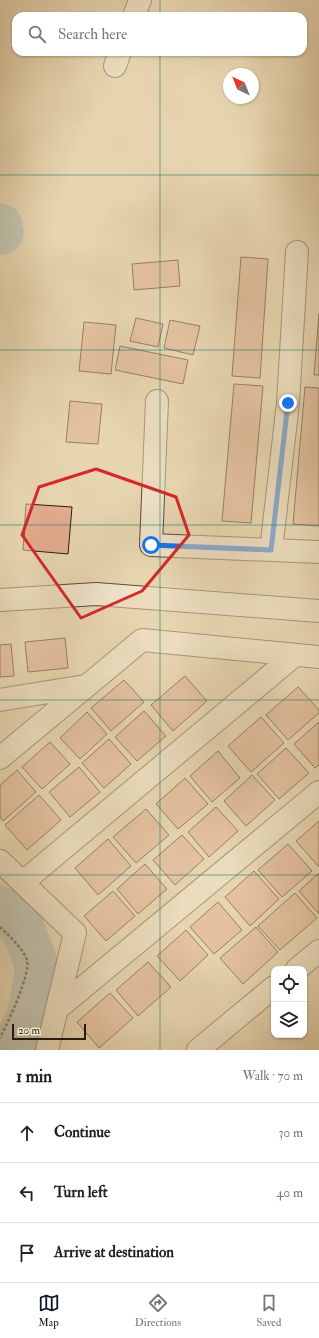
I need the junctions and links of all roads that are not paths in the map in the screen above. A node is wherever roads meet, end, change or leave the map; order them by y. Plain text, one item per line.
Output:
1 (140, 0) edge
2 (136, 12) edge
3 (297, 252) dead end
4 (157, 401) dead end
5 (271, 550) junction
6 (319, 552) edge
7 (0, 600) edge
8 (319, 611) edge
9 (295, 655) junction
10 (319, 657) edge
11 (86, 686) junction
12 (0, 700) edge
13 (0, 758) edge
14 (319, 792) edge
15 (0, 861) edge
16 (22, 882) junction
17 (319, 951) edge
18 (300, 966) edge
19 (271, 990) edge
20 (57, 1009) junction
21 (47, 1050) edge
22 (198, 1050) edge

1 - 2 street
3 - 5 street
4 - 5 street
5 - 6 street
7 - 8 street
9 - 10 street
9 - 11 street
9 - 16 street
11 - 12 street
11 - 13 street
14 - 20 street
15 - 16 street
16 - 20 street
17 - 18 street
19 - 22 street
20 - 21 street

